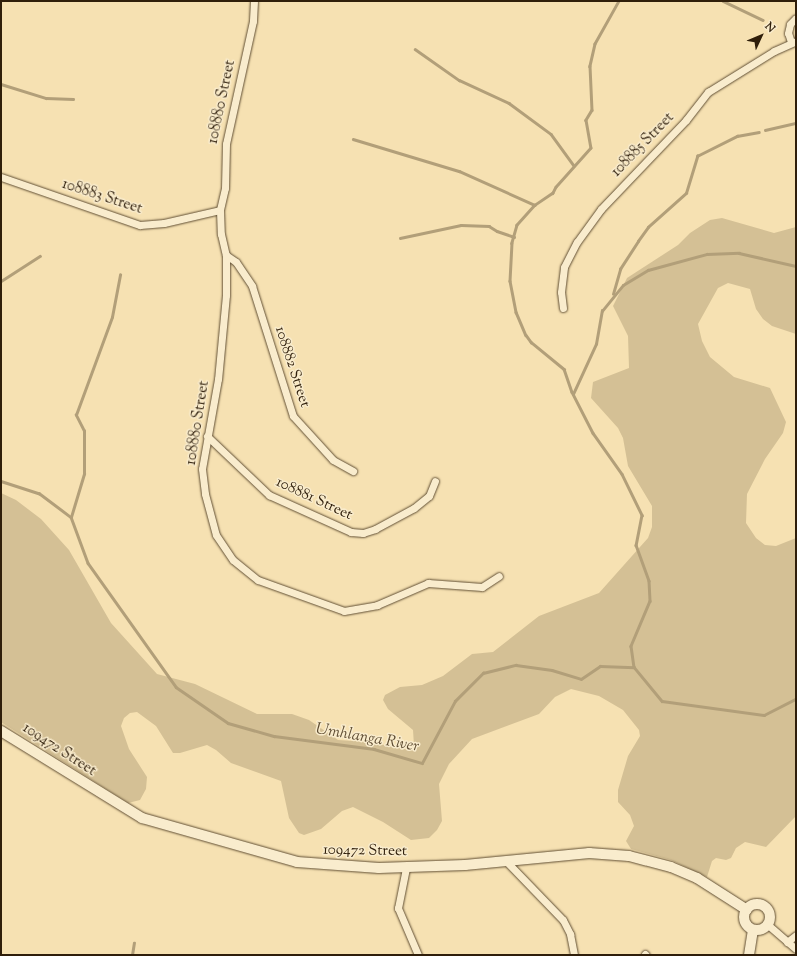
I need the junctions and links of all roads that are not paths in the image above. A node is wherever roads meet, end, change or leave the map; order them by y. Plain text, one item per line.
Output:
1 (254, 1) edge
2 (796, 18) edge
3 (793, 42) edge
4 (1, 177) edge
5 (220, 210) junction
6 (226, 255) junction
7 (563, 308) dead end
8 (208, 436) junction
9 (353, 471) dead end
10 (435, 481) dead end
11 (499, 576) dead end
12 (1, 731) edge
13 (505, 860) junction
14 (406, 868) junction
15 (747, 910) junction
16 (768, 924) junction
17 (753, 930) junction
18 (796, 935) edge
19 (787, 942) junction
20 (796, 949) edge
21 (418, 955) edge
22 (574, 955) edge
23 (749, 955) edge

1 - 5 street, 108880 Street
2 - 3 street
3 - 7 street, 108885 Street
4 - 5 street, 108883 Street
5 - 6 street, 108880 Street
6 - 8 street, 108880 Street
6 - 9 street, 108882 Street
8 - 10 street, 108881 Street
8 - 11 street, 108880 Street
12 - 14 street, 109472 Street
13 - 14 street, 109472 Street
13 - 15 street, 109472 Street
13 - 22 street
14 - 21 street
15 - 16 street
15 - 17 street
16 - 17 street
16 - 19 street
17 - 23 street
18 - 19 street
19 - 20 street

